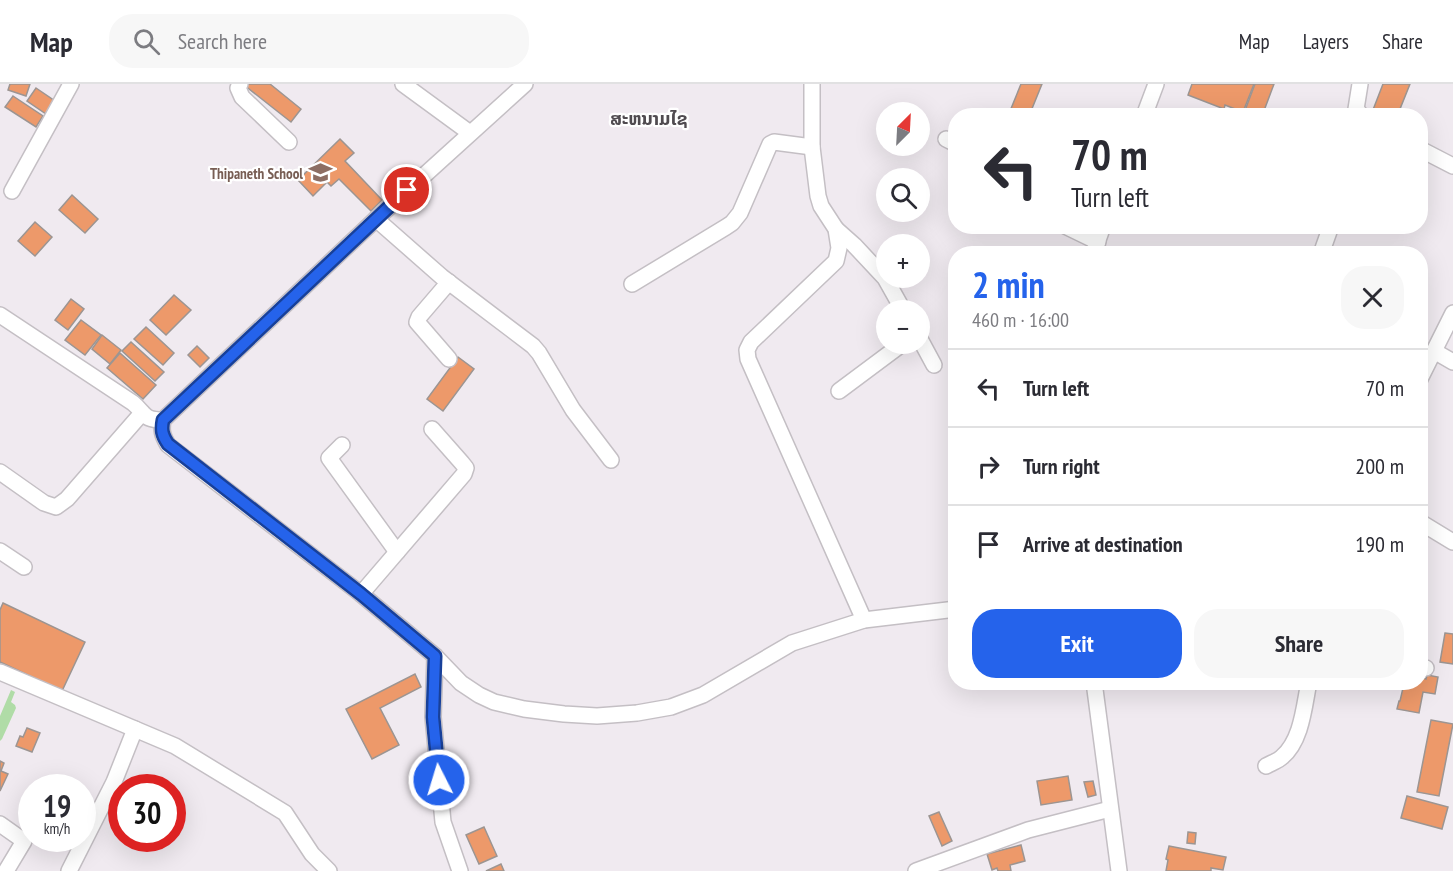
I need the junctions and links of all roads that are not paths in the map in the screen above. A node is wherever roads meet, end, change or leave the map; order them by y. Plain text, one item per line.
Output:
1 (71, 84) edge
2 (240, 84) edge
3 (403, 84) edge
4 (525, 84) edge
5 (812, 84) edge
6 (1156, 84) edge
7 (1360, 84) edge
8 (1147, 108) edge
9 (1356, 108) edge
10 (470, 133) junction
11 (290, 142) dead end
12 (812, 147) junction
13 (1428, 153) edge
14 (1453, 166) edge
15 (12, 191) dead end
16 (376, 219) junction
17 (836, 229) junction
18 (1076, 234) edge
19 (1093, 246) edge
20 (449, 282) junction
21 (632, 284) dead end
22 (897, 300) edge
23 (1453, 313) edge
24 (0, 315) edge
25 (1434, 351) junction
26 (888, 354) edge
27 (928, 354) edge
28 (449, 359) dead end
29 (1453, 362) edge
30 (1428, 363) edge
31 (934, 365) dead end
32 (838, 391) dead end
33 (142, 413) junction
34 (163, 420) junction
35 (432, 429) dead end
36 (342, 446) dead end
37 (611, 460) dead end
38 (0, 472) edge
39 (1428, 527) edge
40 (1453, 542) edge
41 (0, 551) edge
42 (397, 552) junction
43 (24, 567) dead end
44 (361, 594) junction
45 (948, 610) edge
46 (864, 620) junction
47 (435, 656) junction
48 (0, 672) edge
49 (1095, 690) edge
50 (1307, 690) edge
51 (135, 729) junction
52 (1266, 766) dead end
53 (1110, 809) junction
54 (0, 824) edge
55 (6, 871) edge
56 (69, 871) edge
57 (329, 871) edge
58 (460, 871) edge
59 (916, 871) edge
60 (1119, 871) edge

1 - 15 street
2 - 11 street
3 - 10 street
4 - 10 street
5 - 12 street
6 - 8 street
7 - 9 street
10 - 16 street
12 - 17 street
12 - 21 street
13 - 14 street
16 - 20 street
16 - 34 street
17 - 22 street
17 - 46 street
18 - 19 street
20 - 28 street
20 - 37 street
23 - 25 street
24 - 33 street
25 - 29 street
25 - 30 street
26 - 32 street
27 - 31 street
33 - 34 street
33 - 38 street
34 - 44 street
35 - 42 street
36 - 42 street
39 - 40 street
41 - 43 street
42 - 44 street
44 - 47 street
45 - 46 street
46 - 47 street
47 - 58 street
48 - 51 street
49 - 53 street
50 - 52 street
51 - 56 street
51 - 57 street
53 - 59 street
53 - 60 street
54 - 55 street

